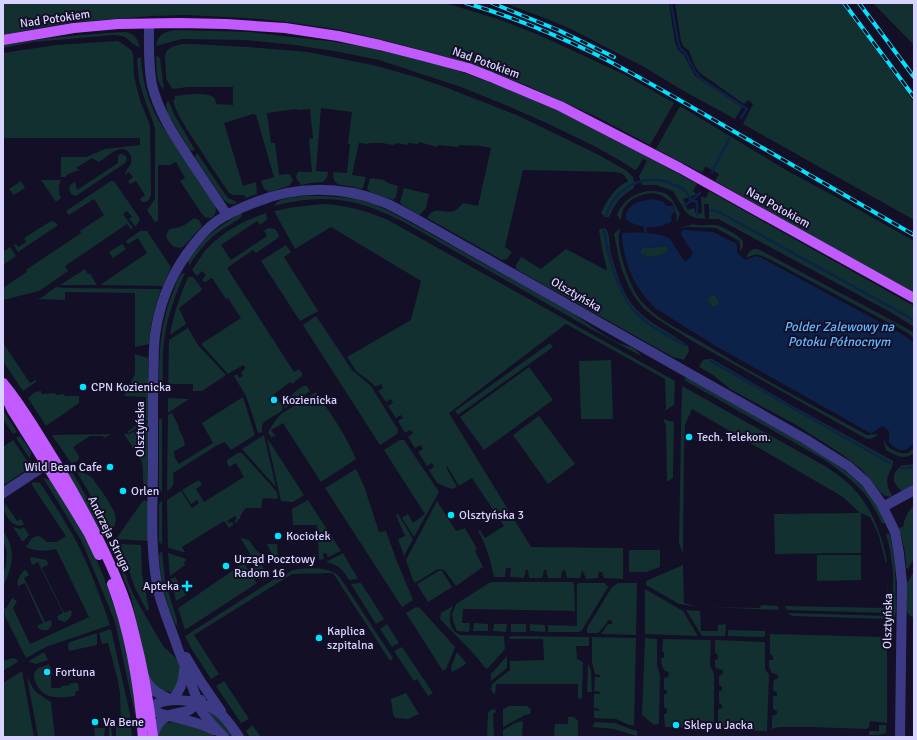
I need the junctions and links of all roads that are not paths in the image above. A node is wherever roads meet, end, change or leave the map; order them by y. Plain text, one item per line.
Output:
1 (149, 24) junction
2 (3, 40) edge
3 (227, 215) junction
4 (914, 298) edge
5 (3, 383) edge
6 (3, 391) edge
7 (50, 462) junction
8 (914, 490) edge
9 (3, 493) edge
10 (883, 508) junction
11 (175, 640) junction
12 (184, 664) junction
13 (140, 677) junction
14 (201, 682) junction
15 (172, 700) junction
16 (198, 703) junction
17 (150, 708) junction
18 (169, 716) junction
19 (142, 721) junction
20 (231, 726) junction
21 (144, 737) edge
22 (153, 737) edge
23 (224, 737) edge
24 (239, 737) edge
25 (900, 737) edge

1 - 2 main road, Nad Potokiem
1 - 3 street
1 - 4 main road, Nad Potokiem
3 - 10 street, Olsztyńska
3 - 11 street, Olsztyńska
5 - 7 main road, Andrzeja Struga
6 - 7 main road, Andrzeja Struga
7 - 9 street
7 - 13 main road, Andrzeja Struga
8 - 10 street
10 - 25 street, Olsztyńska
11 - 12 street, Olsztyńska
11 - 14 street, Olsztyńska
12 - 15 street, Olsztyńska
12 - 16 street, Olsztyńska
13 - 15 street, Andrzeja Struga
13 - 17 main road
13 - 19 main road
14 - 16 street
14 - 20 street, Olsztyńska
15 - 16 street, Andrzeja Struga
15 - 17 street, Andrzeja Struga
16 - 18 street
16 - 20 street, Andrzeja Struga
16 - 23 street, Olsztyńska
17 - 18 street
17 - 19 street
17 - 22 main road
18 - 22 street
18 - 23 street
19 - 21 main road
20 - 24 street, Andrzeja Struga

